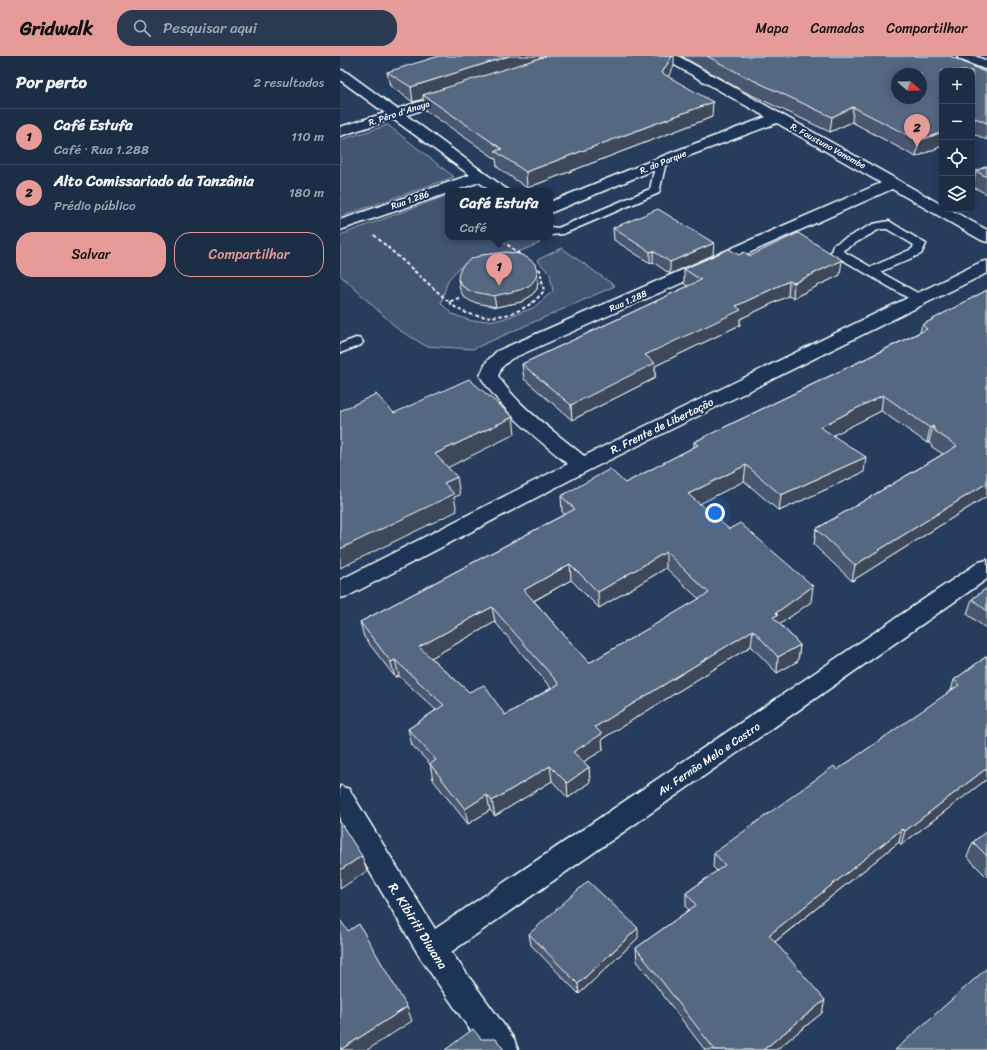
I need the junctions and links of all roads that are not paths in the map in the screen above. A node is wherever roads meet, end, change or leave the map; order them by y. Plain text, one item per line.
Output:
1 (669, 56) edge
2 (964, 56) edge
3 (987, 66) edge
4 (340, 74) edge
5 (461, 93) edge
6 (394, 114) junction
7 (777, 118) junction
8 (340, 132) edge
9 (661, 162) junction
10 (480, 177) junction
11 (894, 183) junction
12 (448, 188) edge
13 (496, 188) edge
14 (445, 189) edge
15 (553, 207) edge
16 (340, 225) edge
17 (553, 231) edge
18 (987, 237) edge
19 (987, 266) edge
20 (871, 272) junction
21 (919, 299) junction
22 (356, 342) dead end
23 (340, 349) edge
24 (582, 465) junction
25 (987, 568) edge
26 (340, 590) edge
27 (340, 797) edge
28 (431, 949) junction
29 (503, 1050) edge

1 - 7 street, R. Faustuno Vanombe
2 - 3 street
4 - 6 street
5 - 6 street, R. Pêro d'Anaya
6 - 8 street, R. Pêro d'Anaya
6 - 10 street
7 - 9 street, R. do Parque
7 - 11 street, R. Faustuno Vanombe
9 - 15 street, R. do Parque
9 - 17 lane
10 - 12 street, Rua 1.286
10 - 13 street
11 - 18 street, R. Faustuno Vanombe
11 - 24 street, Rua 1.288
14 - 16 street, Rua 1.286
19 - 21 street, R. Frente de Libertação
20 - 20 lane
20 - 21 lane
21 - 24 street, R. Frente de Libertação
22 - 23 lane
24 - 26 street, R. Frente de Libertação
25 - 28 street, Av. Fernão Melo e Castro
27 - 28 street, R. Kibiriti Diwana
28 - 29 street, R. Kibiriti Diwana

